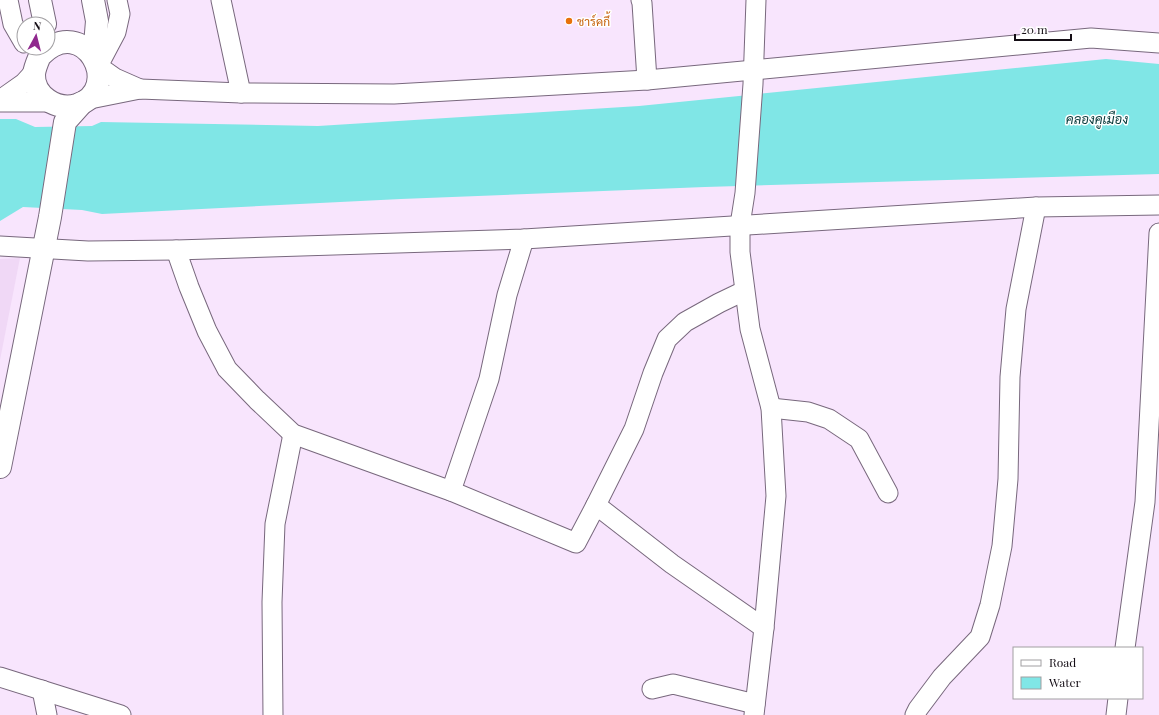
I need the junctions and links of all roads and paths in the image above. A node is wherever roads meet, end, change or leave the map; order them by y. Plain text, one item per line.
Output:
1 (8, 0) edge
2 (40, 0) edge
3 (93, 0) edge
4 (117, 0) edge
5 (220, 0) edge
6 (640, 0) edge
7 (756, 0) edge
8 (43, 16) edge
9 (16, 28) edge
10 (1159, 43) edge
11 (56, 44) edge
12 (34, 56) edge
13 (34, 56) edge
14 (96, 62) junction
15 (754, 77) junction
16 (647, 80) junction
17 (140, 89) junction
18 (241, 93) junction
19 (0, 101) edge
20 (83, 102) junction
21 (56, 109) junction
22 (1159, 205) edge
23 (1036, 207) junction
24 (740, 225) junction
25 (1159, 233) edge
26 (524, 239) junction
27 (0, 246) edge
28 (44, 248) junction
29 (176, 250) junction
30 (744, 291) junction
31 (771, 408) junction
32 (293, 434) junction
33 (0, 467) edge
34 (451, 491) junction
35 (888, 494) dead end
36 (1152, 501) edge
37 (596, 505) junction
38 (764, 628) junction
39 (1125, 647) edge
40 (0, 677) edge
41 (652, 689) dead end
42 (42, 690) junction
43 (1118, 699) edge
44 (754, 709) edge
45 (47, 715) edge
46 (121, 715) edge
47 (273, 715) edge
48 (915, 715) edge
49 (1116, 715) edge

1 - 9 street
2 - 8 main road
3 - 14 main road
4 - 14 street
5 - 18 street
6 - 16 street
7 - 15 street
10 - 15 street
11 - 14 main road
12 - 19 street
13 - 21 main road
14 - 17 street
14 - 20 main road
15 - 16 street
15 - 24 street
16 - 18 street
17 - 18 street
17 - 20 street
19 - 21 street
20 - 21 main road
21 - 28 main road
22 - 23 street
23 - 24 street
23 - 48 street
24 - 26 street
24 - 30 street
25 - 36 street
26 - 29 street
26 - 34 street
27 - 28 street
28 - 29 street
28 - 33 main road
29 - 32 street
30 - 31 street
30 - 37 street
31 - 35 street
31 - 38 street
32 - 34 street
32 - 47 street
34 - 37 street
36 - 39 street
37 - 38 street
38 - 44 street
40 - 42 street
41 - 44 street
42 - 45 street
42 - 46 street
43 - 49 street

